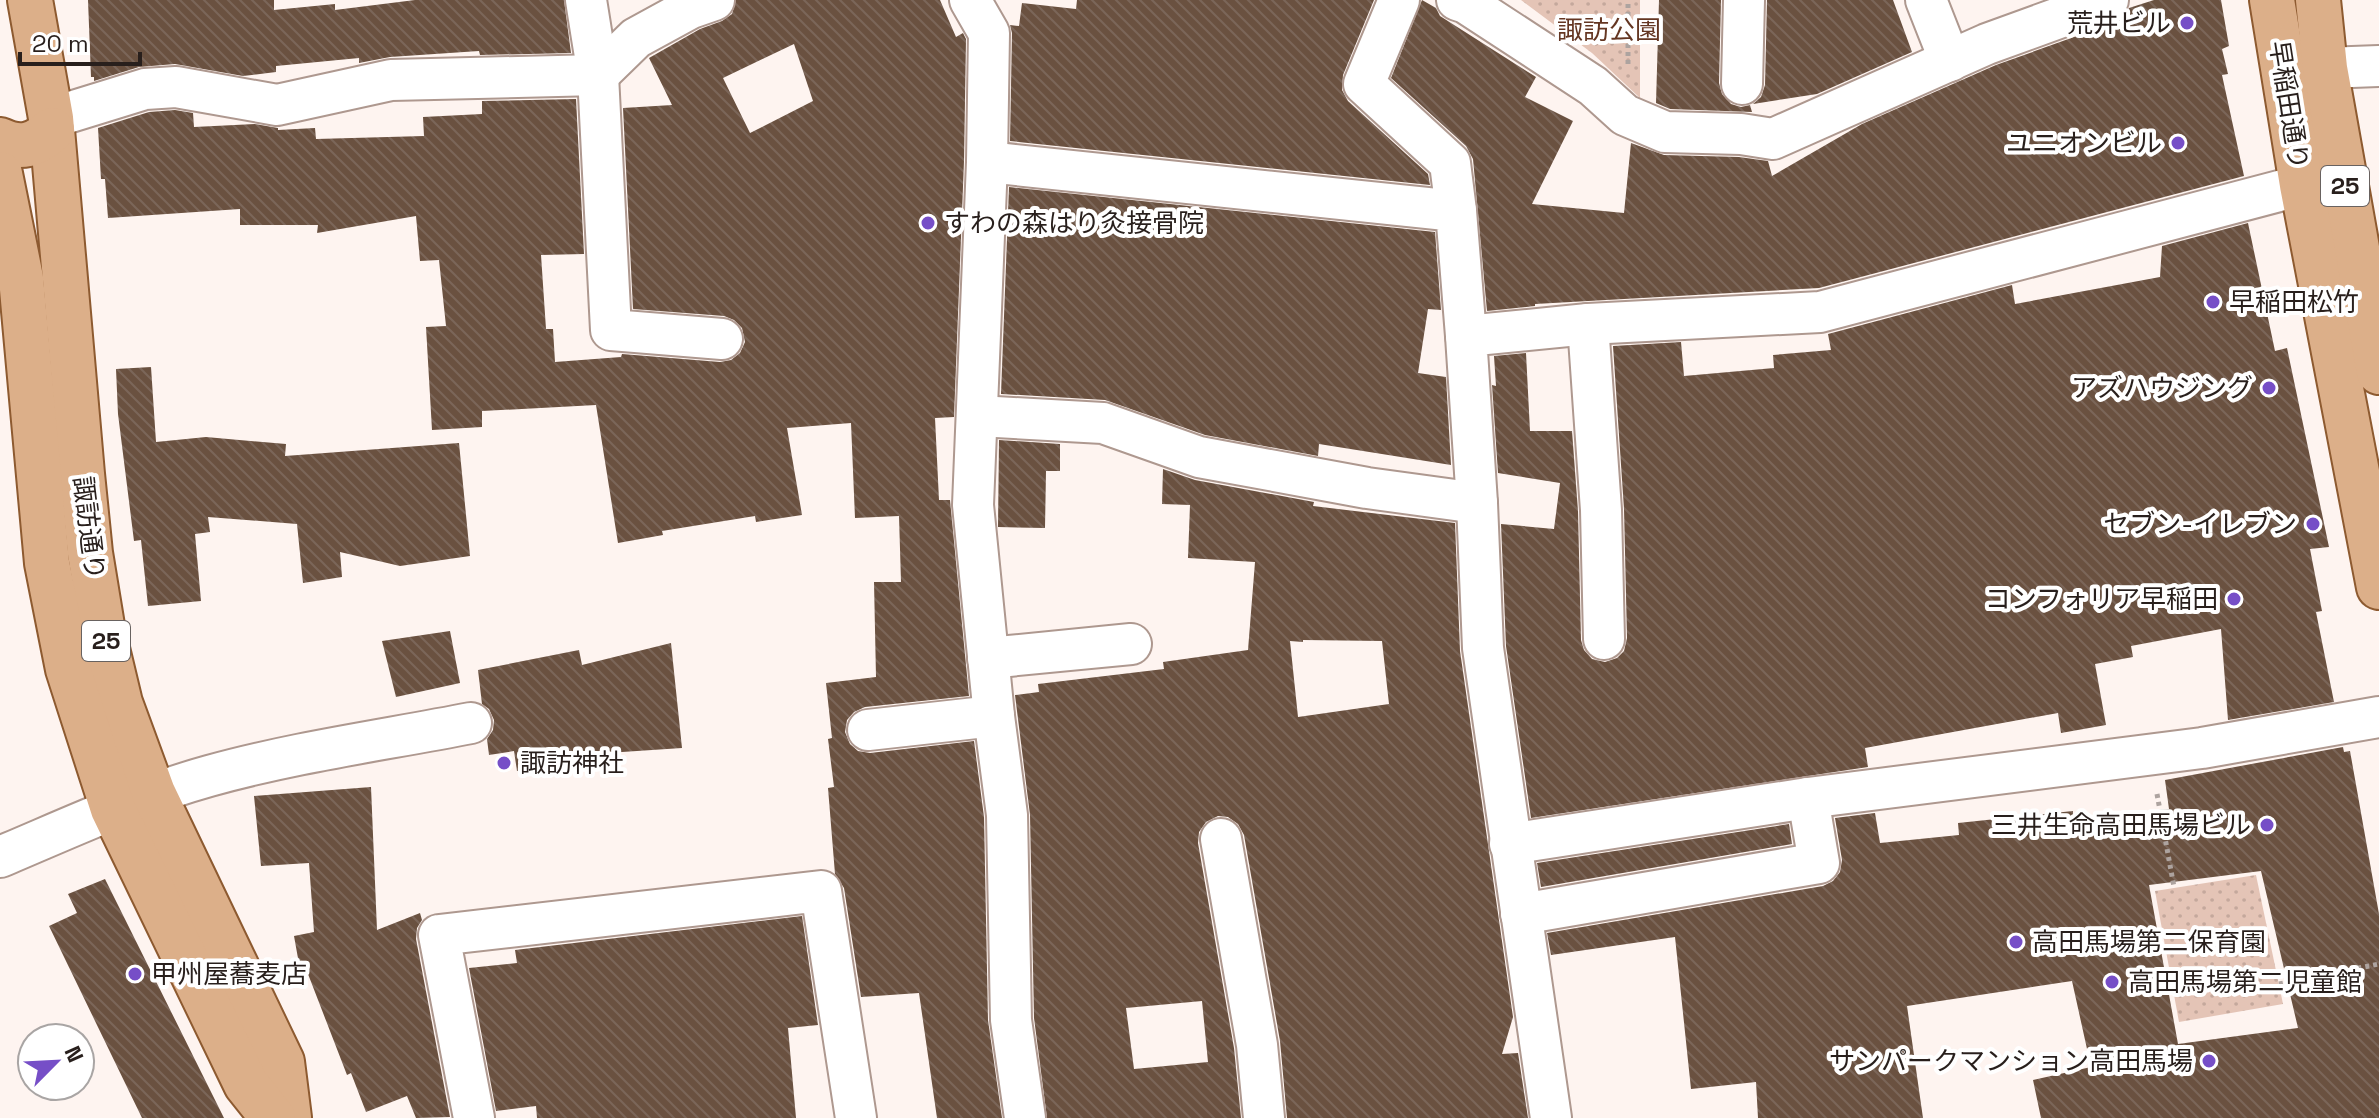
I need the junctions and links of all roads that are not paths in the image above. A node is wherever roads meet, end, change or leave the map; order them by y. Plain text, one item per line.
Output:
1 (30, 0) edge
2 (586, 0) edge
3 (970, 0) edge
4 (1399, 0) edge
5 (1457, 0) edge
6 (1744, 0) edge
7 (1926, 0) edge
8 (2108, 0) edge
9 (2272, 0) edge
10 (2318, 0) edge
11 (698, 3) edge
12 (1950, 61) junction
13 (2379, 66) edge
14 (2325, 68) junction
15 (598, 75) junction
16 (1742, 84) dead end
17 (51, 124) junction
18 (0, 140) edge
19 (987, 162) junction
20 (0, 174) edge
21 (2302, 185) junction
22 (1456, 211) junction
23 (1588, 324) junction
24 (1466, 336) junction
25 (722, 339) dead end
26 (2379, 372) edge
27 (978, 416) junction
28 (1477, 503) junction
29 (2379, 587) edge
30 (1604, 639) dead end
31 (1131, 644) dead end
32 (988, 658) junction
33 (994, 716) junction
34 (2379, 717) edge
35 (471, 723) dead end
36 (868, 730) dead end
37 (153, 793) junction
38 (1808, 798) junction
39 (113, 809) junction
40 (1221, 839) dead end
41 (1510, 844) junction
42 (0, 857) edge
43 (1521, 914) junction
44 (273, 1118) edge
45 (289, 1118) edge
46 (474, 1118) edge
47 (856, 1118) edge
48 (1025, 1118) edge
49 (1264, 1118) edge
50 (1551, 1118) edge

1 - 17 main road, 諏訪通り / 25
2 - 15 street
3 - 19 street
4 - 22 street
5 - 12 street
6 - 16 street
7 - 12 street
8 - 12 street
9 - 21 main road, 早稲田通り / 25
10 - 14 main road, 早稲田通り / 25
11 - 15 street
13 - 14 street
14 - 26 main road, 早稲田通り / 25
15 - 17 street
15 - 25 street
17 - 18 main road
17 - 37 main road, 諏訪通り / 25
19 - 22 street
19 - 27 street
20 - 39 main road, 諏訪通り / 25
21 - 23 street
21 - 29 main road, 早稲田通り / 25
22 - 24 street
23 - 24 street
23 - 30 street
24 - 28 street
27 - 28 street
27 - 32 street
28 - 41 street
31 - 32 street
32 - 33 street
33 - 36 street
33 - 48 street
34 - 38 street
35 - 37 street
37 - 39 street
37 - 45 main road, 諏訪通り / 25
38 - 41 street
38 - 43 street
39 - 42 street
39 - 44 main road, 諏訪通り / 25
40 - 49 street
41 - 43 street
43 - 50 street
46 - 47 street

